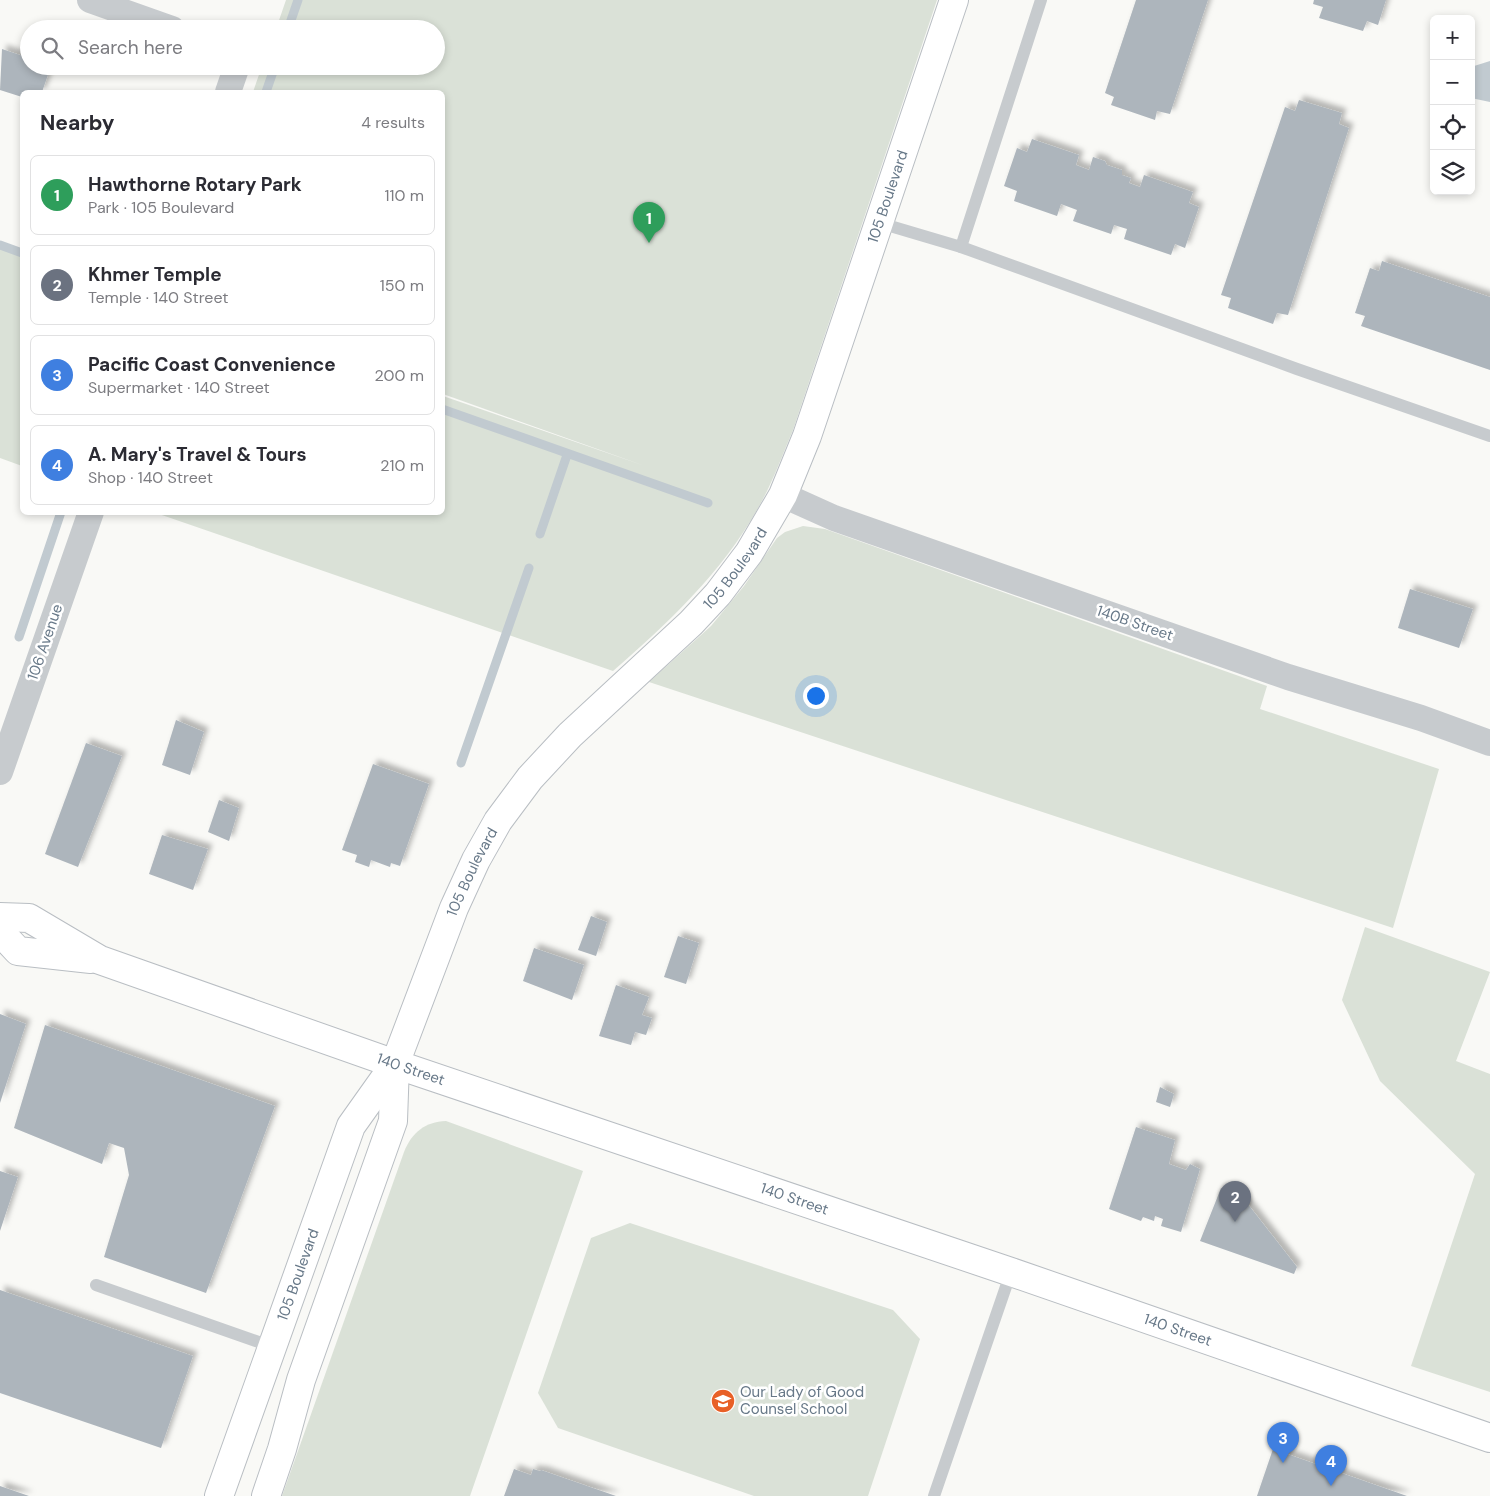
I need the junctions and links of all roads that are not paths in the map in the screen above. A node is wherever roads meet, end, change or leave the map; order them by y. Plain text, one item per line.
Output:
1 (90, 0) edge
2 (954, 0) edge
3 (1040, 0) edge
4 (147, 20) edge
5 (234, 75) edge
6 (229, 90) edge
7 (880, 223) junction
8 (961, 246) junction
9 (1490, 436) edge
10 (783, 495) junction
11 (90, 515) edge
12 (1490, 743) edge
13 (0, 772) edge
14 (0, 917) edge
15 (0, 932) edge
16 (100, 960) junction
17 (395, 1064) junction
18 (1011, 1272) junction
19 (96, 1285) dead end
20 (272, 1347) junction
21 (1490, 1438) edge
22 (219, 1496) edge
23 (266, 1496) edge
24 (934, 1496) edge

1 - 4 street
2 - 7 street, 105 Boulevard
3 - 8 lane
5 - 6 street
7 - 8 lane
7 - 10 street, 105 Boulevard
8 - 9 lane
10 - 12 street, 140B Street
10 - 17 street, 105 Boulevard
11 - 13 street, 106 Avenue
14 - 16 street, 140 Street
15 - 16 street, 140 Street
16 - 17 street, 140 Street
17 - 18 street, 140 Street
17 - 20 street, 105 Boulevard
17 - 23 street, 105 Boulevard
18 - 21 street, 140 Street
18 - 24 lane
19 - 20 lane
20 - 22 street, 105 Boulevard

